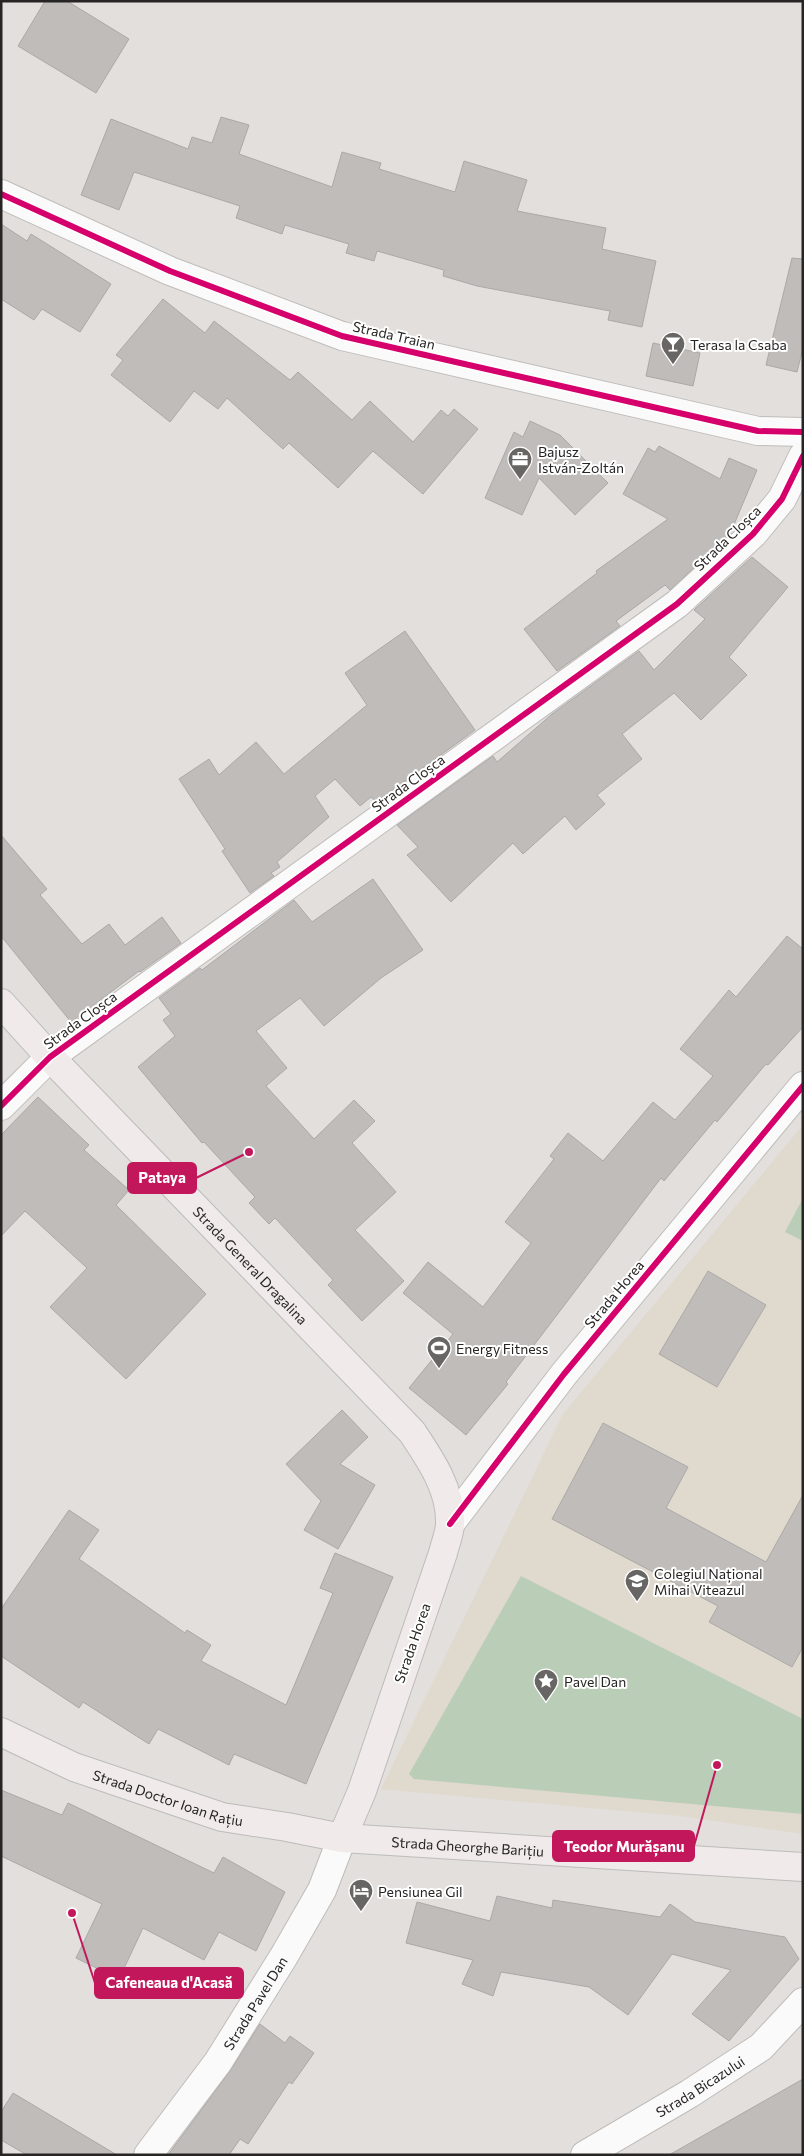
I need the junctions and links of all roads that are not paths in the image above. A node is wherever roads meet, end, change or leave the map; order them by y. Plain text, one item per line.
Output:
1 (1, 194) edge
2 (803, 432) edge
3 (803, 456) edge
4 (1, 1003) edge
5 (50, 1057) junction
6 (803, 1086) edge
7 (1, 1106) edge
8 (450, 1524) junction
9 (1, 1732) edge
10 (342, 1838) junction
11 (803, 1867) edge
12 (802, 2006) edge
13 (148, 2155) edge
14 (585, 2155) edge

1 - 2 street, Strada Traian
3 - 5 street, Strada Cloșca
4 - 5 main road, Strada General Dragalina
5 - 7 street, Strada Cloșca
5 - 8 main road, Strada General Dragalina
6 - 8 street, Strada Horea
8 - 10 main road, Strada Horea
9 - 10 main road, Strada Doctor Ioan Rațiu
10 - 11 main road, Strada Gheorghe Barițiu
10 - 13 street, Strada Pavel Dan
12 - 14 street, Strada Bicazului

